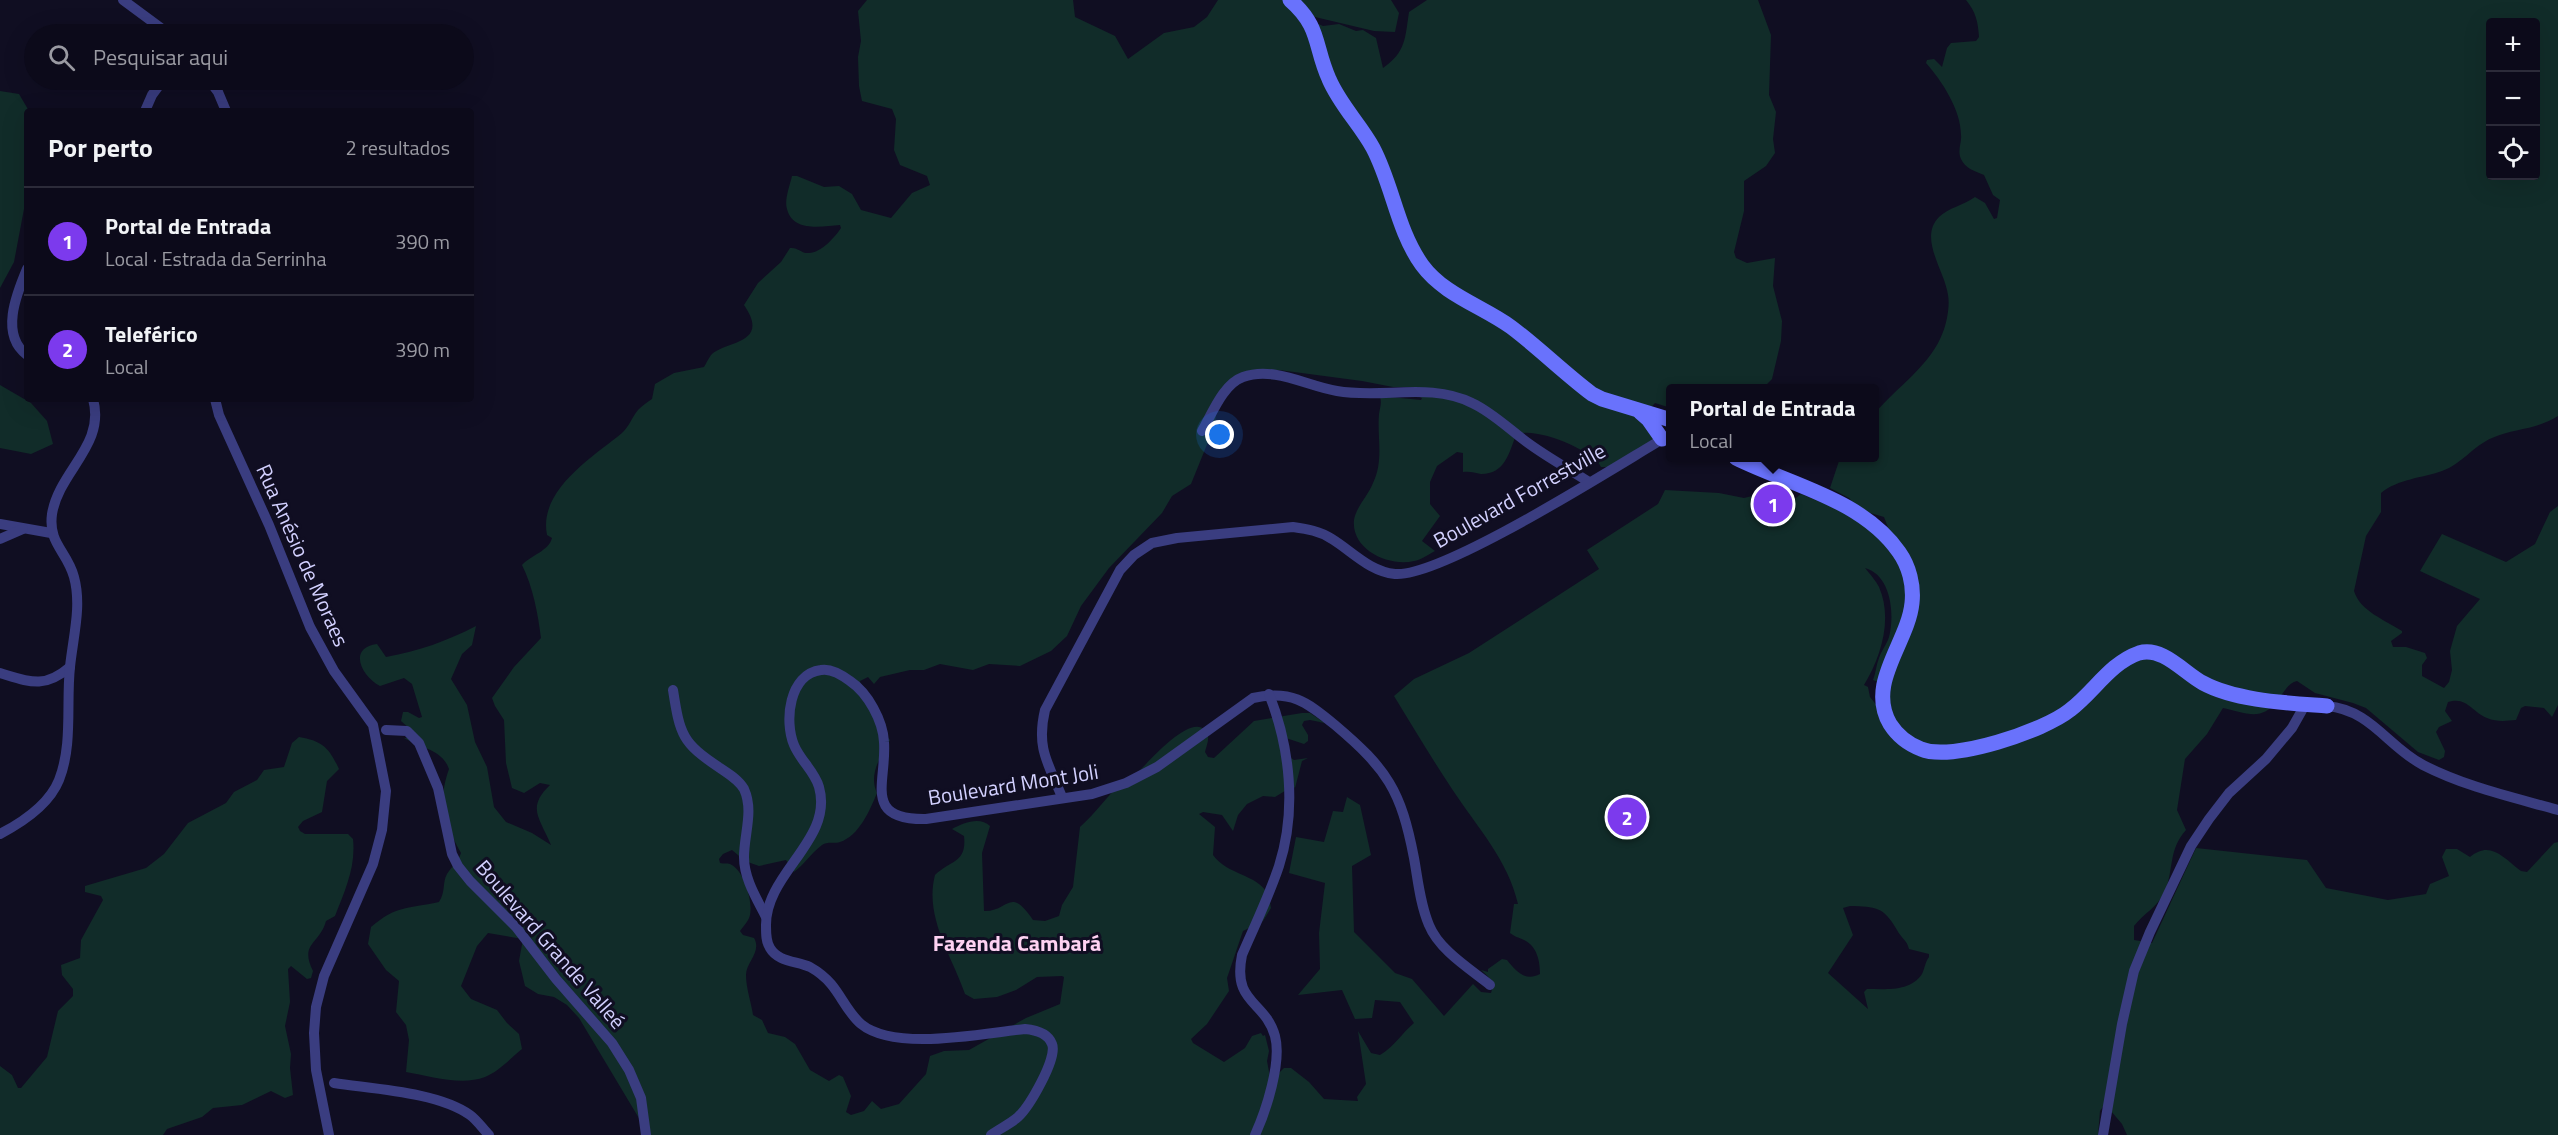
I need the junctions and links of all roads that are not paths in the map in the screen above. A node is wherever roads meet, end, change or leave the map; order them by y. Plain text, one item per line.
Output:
1 (123, 0) edge
2 (1290, 0) edge
3 (155, 24) edge
4 (156, 90) edge
5 (216, 90) edge
6 (146, 108) edge
7 (225, 108) edge
8 (24, 279) edge
9 (24, 352) edge
10 (94, 402) edge
11 (216, 402) edge
12 (1638, 410) junction
13 (1666, 418) edge
14 (1202, 431) dead end
15 (1666, 433) edge
16 (1666, 436) edge
17 (1745, 462) edge
18 (1589, 482) junction
19 (0, 524) edge
20 (23, 529) junction
21 (51, 533) junction
22 (0, 539) edge
23 (69, 668) junction
24 (0, 673) edge
25 (672, 690) dead end
26 (1269, 694) junction
27 (2305, 705) junction
28 (2327, 706) joint
29 (386, 730) dead end
30 (1062, 797) junction
31 (2558, 810) edge
32 (0, 834) edge
33 (766, 917) junction
34 (1490, 985) dead end
35 (334, 1083) dead end
36 (329, 1135) edge
37 (489, 1135) edge
38 (646, 1135) edge
39 (991, 1135) edge
40 (1255, 1135) edge
41 (2103, 1135) edge

1 - 3 street
2 - 12 street
4 - 6 street
5 - 7 street
8 - 9 street
10 - 21 street
11 - 36 street, Rua Anésio de Moraes
12 - 13 street
12 - 15 street
14 - 18 street
16 - 18 street, Boulevard Forrestville
17 - 27 street
18 - 30 street, Boulevard Forrestville
19 - 20 street
20 - 21 street
20 - 22 street
21 - 23 street
23 - 24 street
23 - 32 street
25 - 33 street
26 - 30 street, Boulevard Mont Joli
26 - 34 street
26 - 40 street
27 - 28 street
27 - 41 street
28 - 31 street
29 - 38 street, Boulevard Grande Valleé
30 - 33 street, Boulevard Mont Joli
33 - 39 street
35 - 37 street

